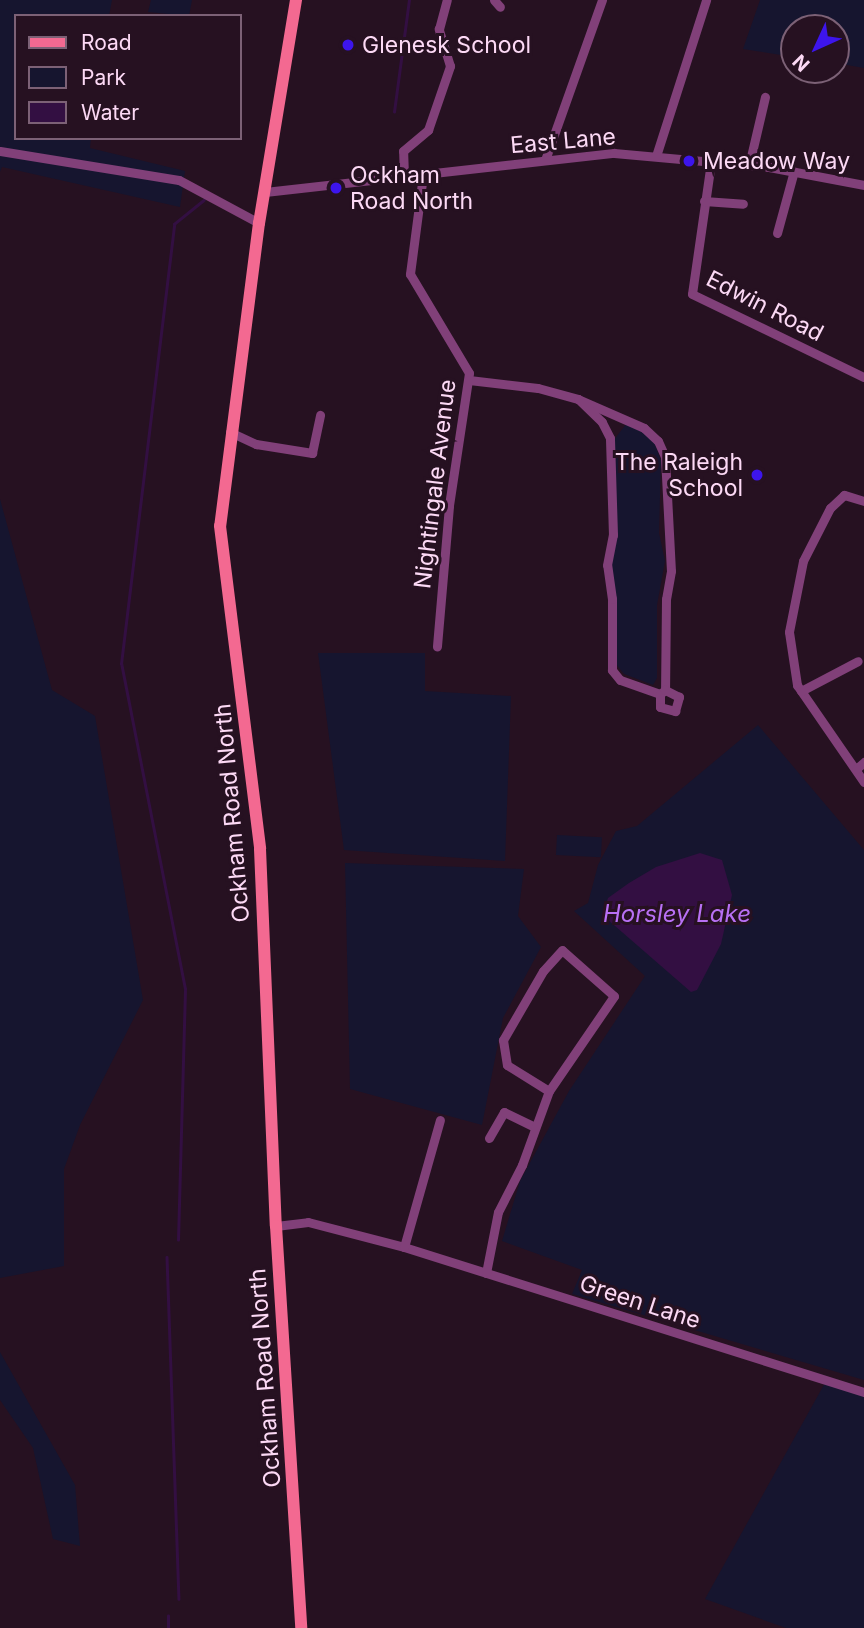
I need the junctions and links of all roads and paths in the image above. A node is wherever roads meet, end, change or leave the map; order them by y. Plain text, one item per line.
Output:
1 (296, 0) edge
2 (447, 0) edge
3 (602, 0) edge
4 (705, 0) edge
5 (765, 97) dead end
6 (0, 151) edge
7 (656, 156) junction
8 (545, 160) junction
9 (711, 162) junction
10 (749, 165) junction
11 (794, 172) junction
12 (423, 175) junction
13 (404, 176) junction
14 (864, 185) edge
15 (265, 192) junction
16 (704, 201) junction
17 (743, 204) dead end
18 (259, 223) junction
19 (777, 233) dead end
20 (864, 377) edge
21 (469, 380) junction
22 (578, 399) junction
23 (320, 415) dead end
24 (627, 420) junction
25 (229, 432) junction
26 (610, 438) junction
27 (864, 502) edge
28 (437, 646) dead end
29 (858, 661) dead end
30 (801, 691) junction
31 (864, 762) edge
32 (856, 769) junction
33 (864, 782) edge
34 (549, 1091) junction
35 (440, 1119) dead end
36 (535, 1127) junction
37 (489, 1138) dead end
38 (276, 1226) junction
39 (404, 1247) junction
40 (486, 1273) junction
41 (864, 1392) edge
42 (302, 1628) edge

1 - 15 main road, Ockham Road North
2 - 13 street
3 - 8 street
4 - 7 street
5 - 10 street
6 - 18 street
7 - 8 street, East Lane
7 - 9 street, East Lane
8 - 12 street, East Lane
9 - 10 street, East Lane
9 - 16 street, Edwin Road
10 - 11 street, East Lane
11 - 14 street, East Lane
11 - 19 street
12 - 13 street, East Lane
12 - 21 street, Nightingale Avenue
13 - 15 street, East Lane
15 - 18 main road, Ockham Road North
16 - 17 street
16 - 20 street, Edwin Road
18 - 25 main road, Ockham Road North
21 - 22 street
21 - 28 street, Nightingale Avenue
22 - 24 street
22 - 26 street
23 - 25 street
24 - 26 street
24 - 26 street
25 - 38 main road, Ockham Road North
27 - 30 street
29 - 30 street
30 - 32 street
31 - 32 street
32 - 33 street
34 - 34 street
34 - 36 street
35 - 39 street
36 - 37 street
36 - 40 street
38 - 39 street, Green Lane
38 - 42 main road, Ockham Road North
39 - 40 street, Green Lane
40 - 41 street, Green Lane

